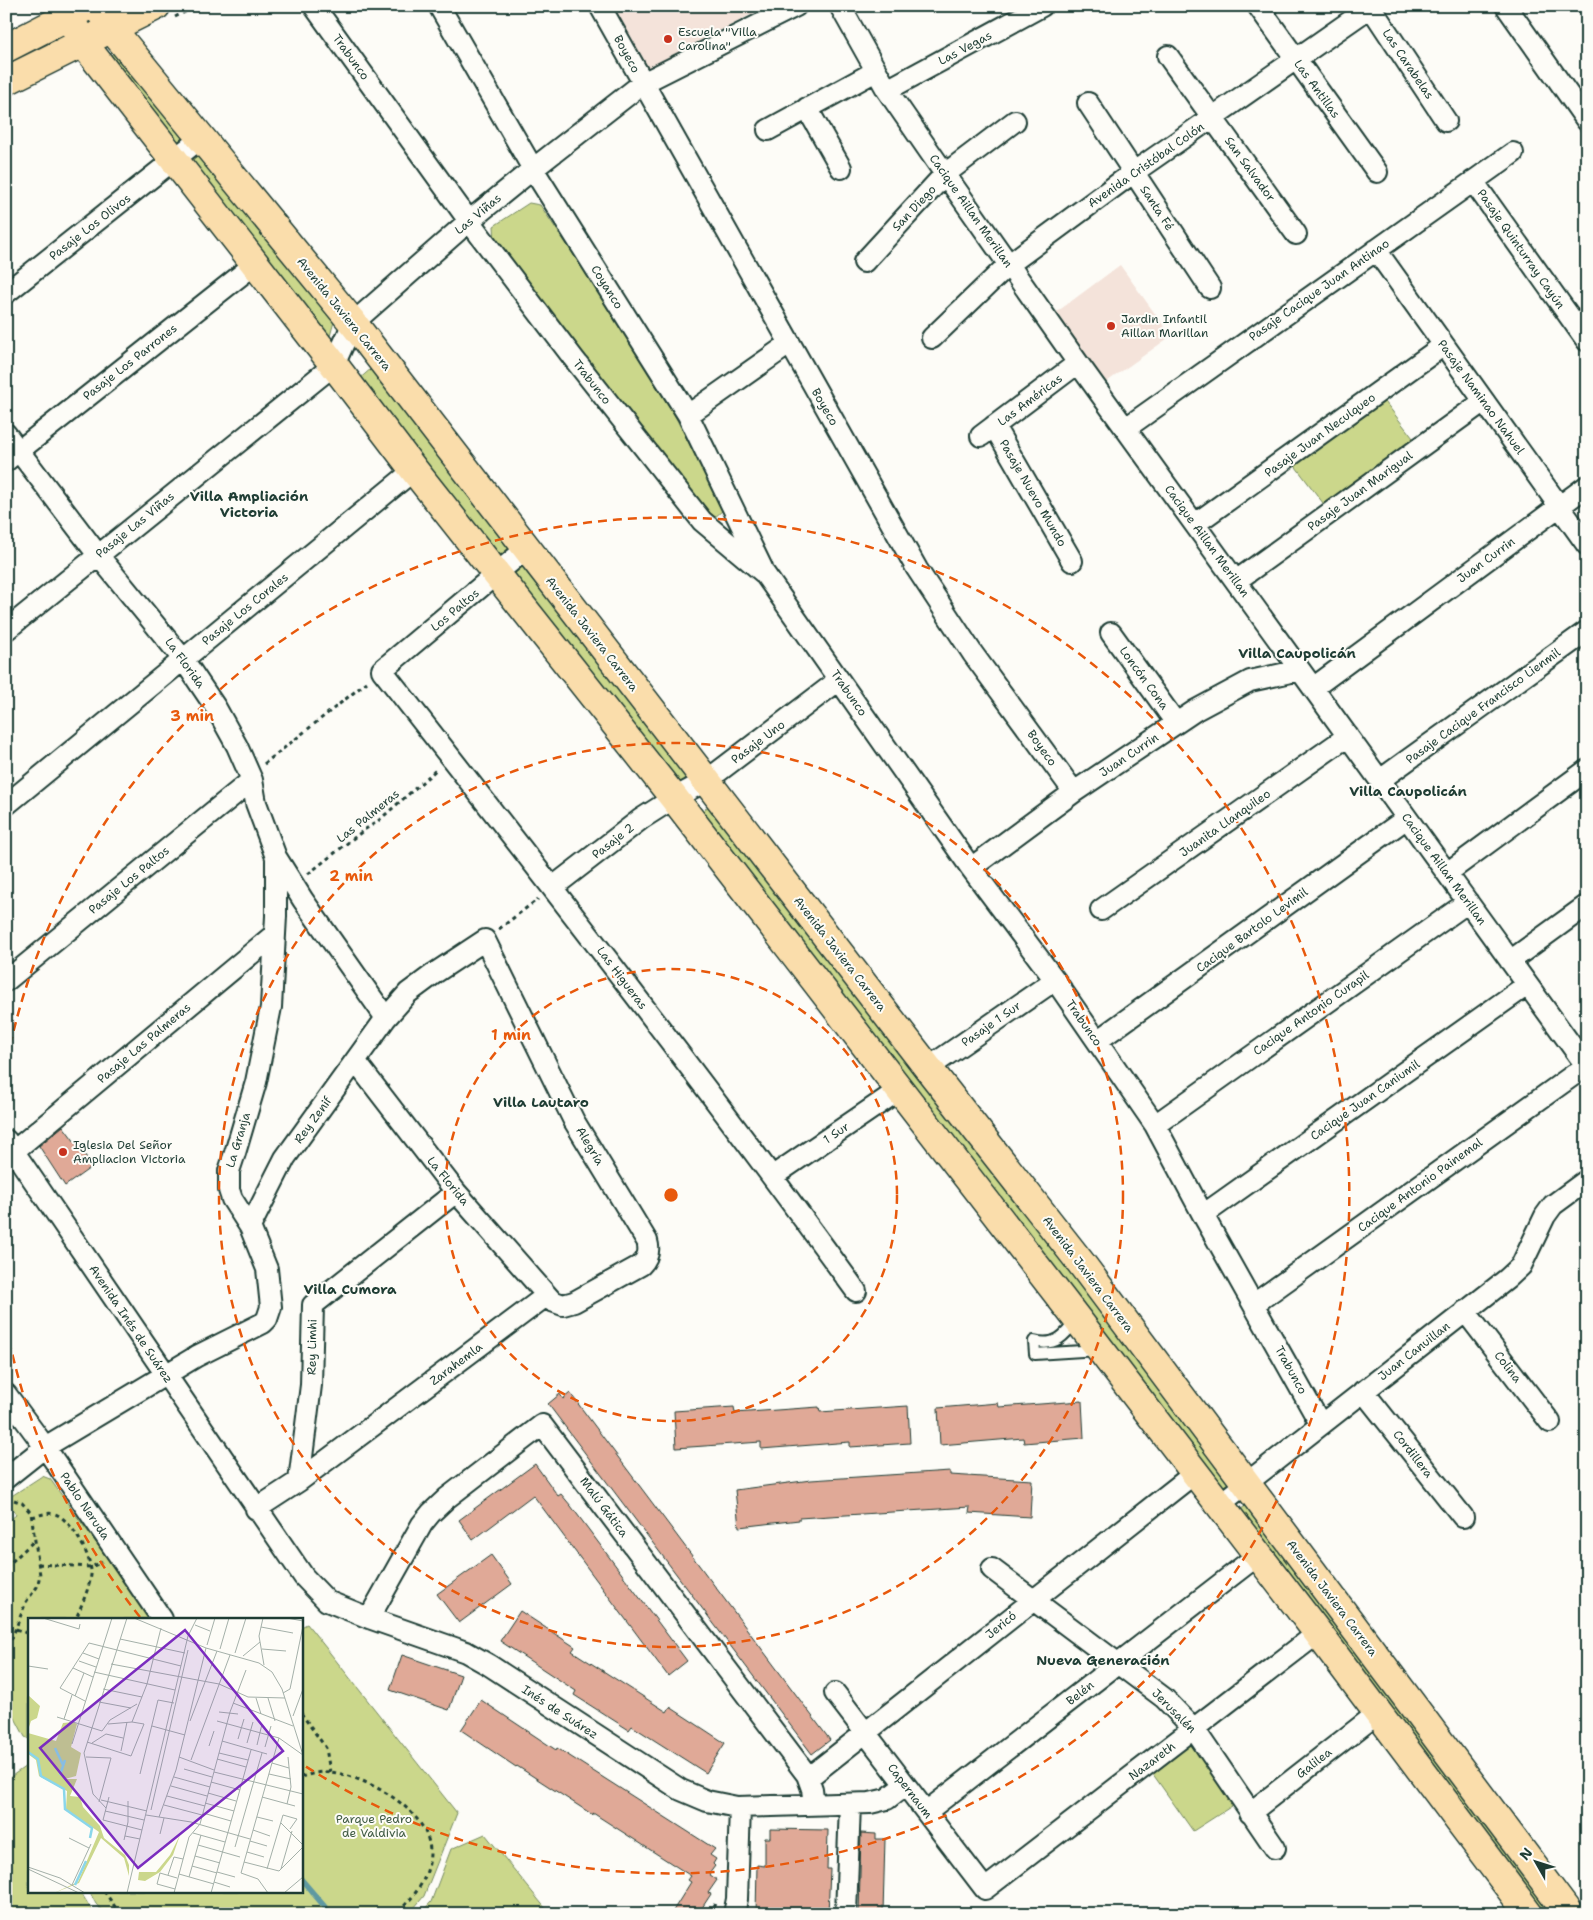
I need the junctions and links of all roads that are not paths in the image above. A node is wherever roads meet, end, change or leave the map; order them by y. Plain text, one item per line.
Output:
1 (156, 6) edge
2 (314, 6) edge
3 (439, 6) edge
4 (600, 6) edge
5 (796, 6) edge
6 (840, 6) edge
7 (1042, 6) edge
8 (1258, 6) edge
9 (1371, 6) edge
10 (1506, 6) edge
11 (73, 9) edge
12 (104, 17) edge
13 (82, 43) junction
14 (6, 48) edge
15 (1168, 56) dead end
16 (1295, 58) junction
17 (876, 71) junction
18 (6, 82) edge
19 (643, 83) junction
20 (887, 90) junction
21 (1088, 102) dead end
22 (807, 108) junction
23 (1212, 118) junction
24 (1015, 121) dead end
25 (1446, 121) dead end
26 (1587, 121) edge
27 (768, 130) dead end
28 (201, 138) junction
29 (1513, 153) dead end
30 (174, 161) junction
31 (841, 168) dead end
32 (533, 169) junction
33 (1134, 172) junction
34 (1377, 172) dead end
35 (945, 174) junction
36 (1474, 181) junction
37 (468, 221) junction
38 (1296, 234) dead end
39 (1376, 250) junction
40 (864, 262) dead end
41 (255, 264) junction
42 (1008, 265) junction
43 (1210, 288) dead end
44 (6, 293) edge
45 (353, 323) junction
46 (932, 338) dead end
47 (1587, 342) edge
48 (789, 344) junction
49 (1444, 345) junction
50 (1078, 363) junction
51 (334, 365) junction
52 (1484, 401) junction
53 (688, 415) junction
54 (1126, 428) junction
55 (987, 431) joint
56 (6, 434) edge
57 (12, 456) edge
58 (414, 470) junction
59 (1587, 486) edge
60 (1560, 506) junction
61 (1195, 524) junction
62 (1587, 545) edge
63 (527, 548) junction
64 (98, 555) junction
65 (1072, 561) dead end
66 (764, 573) junction
67 (497, 574) junction
68 (1236, 581) junction
69 (6, 630) edge
70 (1587, 631) edge
71 (1111, 633) dead end
72 (183, 659) junction
73 (382, 670) joint
74 (1300, 670) junction
75 (839, 680) junction
76 (1313, 688) junction
77 (1176, 723) junction
78 (1348, 736) junction
79 (1587, 770) edge
80 (252, 780) junction
81 (1380, 780) junction
82 (706, 781) junction
83 (1074, 792) junction
84 (674, 798) junction
85 (6, 805) edge
86 (1408, 818) junction
87 (276, 857) junction
88 (971, 868) junction
89 (1447, 873) junction
90 (553, 887) junction
91 (1468, 902) junction
92 (1587, 905) edge
93 (1101, 910) dead end
94 (275, 934) junction
95 (1510, 961) junction
96 (1055, 980) junction
97 (6, 981) edge
98 (1527, 985) junction
99 (386, 1018) junction
100 (1097, 1041) junction
101 (1580, 1044) edge
102 (356, 1062) junction
103 (1586, 1067) edge
104 (928, 1068) junction
105 (899, 1090) junction
106 (1155, 1125) junction
107 (10, 1146) edge
108 (773, 1176) junction
109 (1587, 1180) edge
110 (456, 1192) junction
111 (1203, 1215) junction
112 (250, 1227) junction
113 (856, 1291) dead end
114 (546, 1296) junction
115 (1254, 1304) junction
116 (1465, 1311) junction
117 (1077, 1319) junction
118 (1099, 1350) junction
119 (166, 1376) junction
120 (1363, 1391) junction
121 (6, 1394) edge
122 (1550, 1422) dead end
123 (1321, 1425) junction
124 (45, 1447) junction
125 (1195, 1473) junction
126 (6, 1478) edge
127 (299, 1481) junction
128 (1246, 1484) junction
129 (1220, 1504) junction
130 (256, 1509) junction
131 (1463, 1517) dead end
132 (1258, 1554) junction
133 (992, 1569) dead end
134 (1034, 1600) junction
135 (161, 1618) edge
136 (369, 1618) junction
137 (1318, 1633) junction
138 (1118, 1663) junction
139 (835, 1694) dead end
140 (1378, 1713) junction
141 (1194, 1728) junction
142 (866, 1733) junction
143 (808, 1778) junction
144 (905, 1785) junction
145 (850, 1804) junction
146 (814, 1805) junction
147 (740, 1807) junction
148 (926, 1812) junction
149 (1250, 1813) junction
150 (1275, 1848) dead end
151 (985, 1889) joint
152 (734, 1914) edge
153 (846, 1914) edge
154 (1529, 1914) edge
155 (1569, 1914) edge

1 - 12 main road
2 - 37 street, Trabunco
3 - 32 street, Coyanco
4 - 19 street, Boyeco
5 - 19 street, Las Viñas
6 - 17 street, Cacique Aillan Merillan
7 - 20 street, Las Vegas
8 - 16 street, Las Antillas
9 - 16 street, Avenida Cristóbal Colón
9 - 25 street, Las Carabelas
10 - 26 street
11 - 13 main road
11 - 14 main road
12 - 13 main road
12 - 28 main road, Avenida Javiera Carrera
13 - 18 main road
13 - 30 main road
15 - 23 street, San Salvador
16 - 23 street, Avenida Cristóbal Colón
16 - 34 street, Las Antillas
17 - 20 street, Cacique Aillan Merillan
17 - 22 street
19 - 32 street, Las Viñas
19 - 48 street, Boyeco
20 - 35 street, Cacique Aillan Merillan
21 - 33 street, Santa Fé
22 - 27 street
22 - 31 street
23 - 33 street, Avenida Cristóbal Colón
23 - 38 street, San Salvador
24 - 35 street, San Diego
28 - 30 street, Pasaje Los Olivos
28 - 45 main road, Avenida Javiera Carrera
29 - 36 street, Pasaje Cacique Juan Antinao
30 - 41 main road
30 - 44 street, Pasaje Los Olivos
32 - 37 street, Las Viñas
32 - 53 street, Coyanco
33 - 42 street, Avenida Cristóbal Colón
33 - 43 street, Santa Fé
35 - 40 street, San Diego
35 - 42 street, Cacique Aillan Merillan
36 - 39 street, Pasaje Cacique Juan Antinao
36 - 47 street, Pasaje Quinturray Cayún
37 - 45 street, Las Viñas
37 - 66 street, Trabunco
39 - 49 street, Pasaje Naminao Nahuel
39 - 54 street, Pasaje Cacique Juan Antinao
41 - 51 main road
41 - 57 street, Pasaje Los Parrones
42 - 46 street, Avenida Cristóbal Colón
42 - 50 street, Cacique Aillan Merillan
45 - 51 street, Las Viñas
45 - 63 main road, Avenida Javiera Carrera
48 - 53 street
48 - 83 street, Boyeco
49 - 52 street, Pasaje Naminao Nahuel
49 - 61 street, Pasaje Juan Neculqueo
50 - 54 street, Cacique Aillan Merillan
50 - 55 street, Las Américas
51 - 58 main road
51 - 64 street, Pasaje Las Viñas
52 - 60 street, Pasaje Naminao Nahuel
52 - 68 street, Pasaje Juan Marigual
53 - 66 street, Coyanco
54 - 61 street, Cacique Aillan Merillan
55 - 65 street, Pasaje Nuevo Mundo
56 - 57 street, La Florida
57 - 64 street, La Florida
58 - 67 main road
58 - 72 street, Pasaje Los Corales
59 - 60 street, Juan Currin
60 - 62 street, Pasaje Naminao Nahuel
60 - 76 street, Juan Currin
61 - 68 street, Cacique Aillan Merillan
63 - 67 street, Los Paltos
63 - 82 main road, Avenida Javiera Carrera
64 - 69 street, Pasaje Las Viñas
64 - 72 street, La Florida
66 - 75 street, Trabunco
67 - 73 street, Los Paltos
67 - 84 main road
68 - 74 street, Cacique Aillan Merillan
70 - 81 street, Pasaje Cacique Francisco Lienmil
71 - 77 street, Loncón Cona
72 - 80 street, La Florida
72 - 85 street, Pasaje Los Corales
73 - 90 street, Las Higueras
74 - 76 street, Cacique Aillan Merillan
74 - 77 street, Juan Currin
75 - 82 street, Pasaje Uno
75 - 88 street, Trabunco
76 - 78 street, Cacique Aillan Merillan
77 - 83 street, Juan Currin
78 - 81 street, Cacique Aillan Merillan
78 - 93 street, Juanita Llanquileo
79 - 89 street
80 - 87 street, La Florida
80 - 97 street, Pasaje Los Paltos
81 - 86 street, Cacique Aillan Merillan
82 - 84 street, Pasaje Uno
82 - 104 main road, Avenida Javiera Carrera
83 - 88 street, Juan Currin
84 - 90 street, Pasaje 2
84 - 105 main road
86 - 89 street, Cacique Aillan Merillan
86 - 100 street, Cacique Bartolo Levimil
87 - 94 street, La Granja
87 - 99 street, La Florida
88 - 96 street, Trabunco
89 - 91 street, Cacique Aillan Merillan
90 - 108 street, Las Higueras
91 - 95 street, Cacique Aillan Merillan
91 - 106 street, Cacique Antonio Curapil
92 - 95 street
94 - 107 street, Pasaje Las Palmeras
94 - 112 street, La Granja
95 - 98 street, Cacique Aillan Merillan
96 - 100 street, Trabunco
96 - 104 street, Pasaje 1 Sur
98 - 101 street, Cacique Aillan Merillan
98 - 111 street, Cacique Juan Caniumil
99 - 102 street, Rey Zenif
99 - 114 street, Alegría
100 - 106 street, Trabunco
101 - 103 street, Cacique Aillan Merillan
102 - 110 street, La Florida
102 - 112 street, Rey Zenif
103 - 115 street, Cacique Antonio Painemal
104 - 128 main road, Avenida Javiera Carrera
105 - 108 street, 1 Sur
105 - 117 main road
106 - 111 street, Trabunco
107 - 119 street, Avenida Inés de Suárez
108 - 113 street, Las Higueras
109 - 116 street, Juan Canuillan
110 - 114 street, La Florida
110 - 127 street, Rey Limhi
111 - 115 street, Trabunco
112 - 119 street, La Granja
114 - 127 street, Zarahemla
115 - 123 street, Trabunco
116 - 120 street, Juan Canuillan
116 - 122 street, Colina
117 - 118 main road
117 - 118 lane
118 - 125 main road
119 - 124 street, La Granja
119 - 130 street, Avenida Inés de Suárez
120 - 123 street, Juan Canuillan
120 - 131 street, Cordillera
121 - 124 street, Pablo Neruda
123 - 128 street, Juan Canuillan
124 - 126 street, La Granja
124 - 135 street, Pablo Neruda
125 - 129 main road
125 - 134 street, Jericó
127 - 130 street, Zarahemla
128 - 129 street, Juan Canuillan
128 - 155 main road, Avenida Javiera Carrera
129 - 132 main road
130 - 136 street, Inés de Suárez
132 - 137 main road
132 - 138 street, Belén
133 - 134 street, Jerusalén
134 - 138 street, Jerusalén
134 - 142 street, Jericó
136 - 143 street, Malú Gática
136 - 147 street, Inés de Suárez
137 - 140 main road
137 - 141 street, Nazareth
138 - 141 street, Jerusalén
138 - 148 street, Belén
139 - 142 street, Capernaum
140 - 149 street, Galilea
140 - 154 main road
141 - 149 street, Jerusalén
141 - 151 street, Nazareth
142 - 143 street, Jericó
142 - 144 street, Capernaum
143 - 146 street, Malú Gática
144 - 145 street, Inés de Suárez
144 - 148 street, Capernaum
145 - 146 street, Inés de Suárez
145 - 153 street
146 - 147 street, Inés de Suárez
147 - 152 street
148 - 151 street, Capernaum
149 - 150 street, Jerusalén

